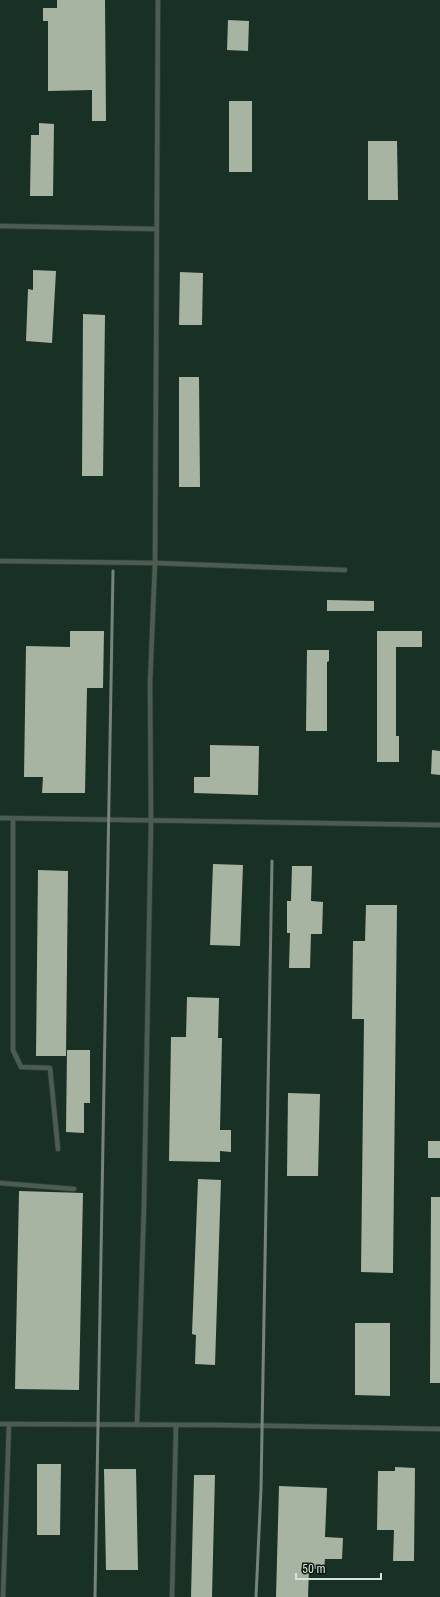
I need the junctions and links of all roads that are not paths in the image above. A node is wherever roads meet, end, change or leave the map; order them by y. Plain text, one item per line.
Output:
1 (158, 0) edge
2 (0, 226) edge
3 (156, 229) junction
4 (0, 561) edge
5 (155, 564) junction
6 (345, 570) dead end
7 (0, 818) edge
8 (13, 818) junction
9 (151, 821) junction
10 (440, 825) edge
11 (58, 1149) dead end
12 (0, 1183) edge
13 (74, 1188) dead end
14 (0, 1424) edge
15 (10, 1424) junction
16 (137, 1425) junction
17 (176, 1425) junction
18 (440, 1429) edge
19 (3, 1597) edge
20 (172, 1597) edge

1 - 3 lane
2 - 3 lane
3 - 5 lane
4 - 5 lane
5 - 6 lane
5 - 9 lane
7 - 8 lane
8 - 9 lane
8 - 11 lane
9 - 10 lane
9 - 16 lane
12 - 13 lane
14 - 15 lane
15 - 16 lane
15 - 19 lane
16 - 17 lane
17 - 18 lane
17 - 20 lane

